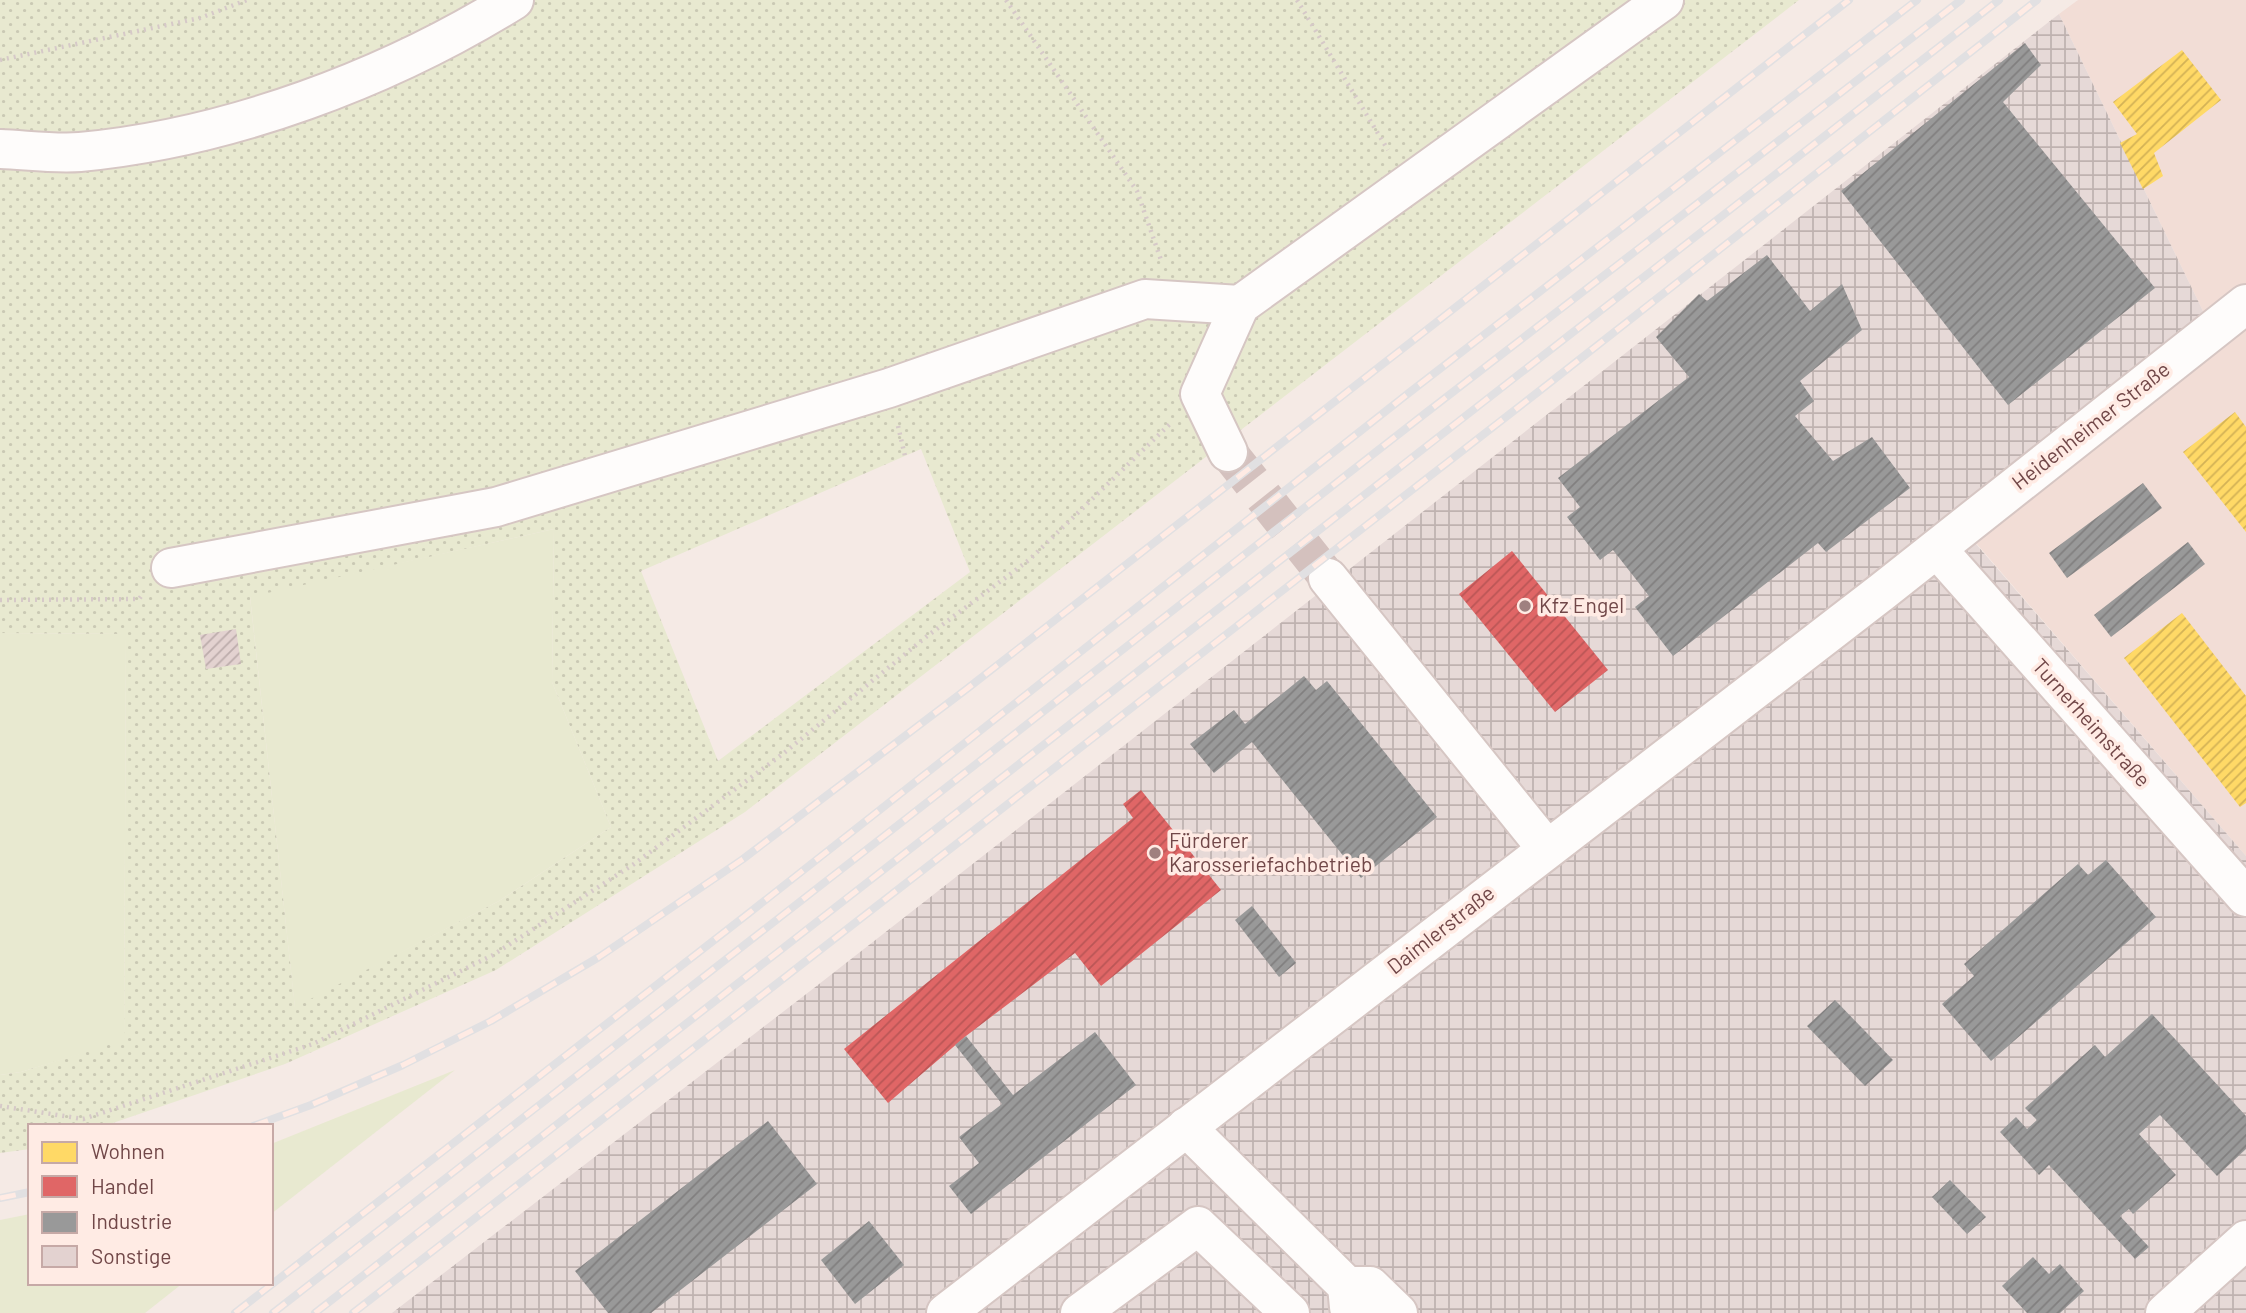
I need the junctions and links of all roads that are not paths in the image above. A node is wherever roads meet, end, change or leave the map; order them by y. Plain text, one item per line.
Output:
1 (514, 0) edge
2 (1664, 0) edge
3 (0, 149) edge
4 (2246, 304) edge
5 (1240, 305) junction
6 (1228, 452) tunnel mouth
7 (1937, 548) junction
8 (171, 568) road end
9 (1328, 578) tunnel mouth
10 (1547, 849) junction
11 (2246, 897) edge
12 (1186, 1127) junction
13 (2246, 1240) edge
14 (1351, 1300) edge
15 (946, 1313) edge
16 (1080, 1313) edge
17 (1290, 1313) edge
18 (1398, 1313) edge
19 (2165, 1313) edge

1 - 3 street
2 - 5 street
4 - 7 street, Heidenheimer Straße
5 - 6 street
5 - 8 street
7 - 10 street, Daimlerstraße
7 - 11 street, Turnerheimstraße
9 - 10 street
10 - 12 street, Daimlerstraße
12 - 14 street
12 - 15 street, Daimlerstraße
13 - 19 street
14 - 18 street
16 - 17 street

